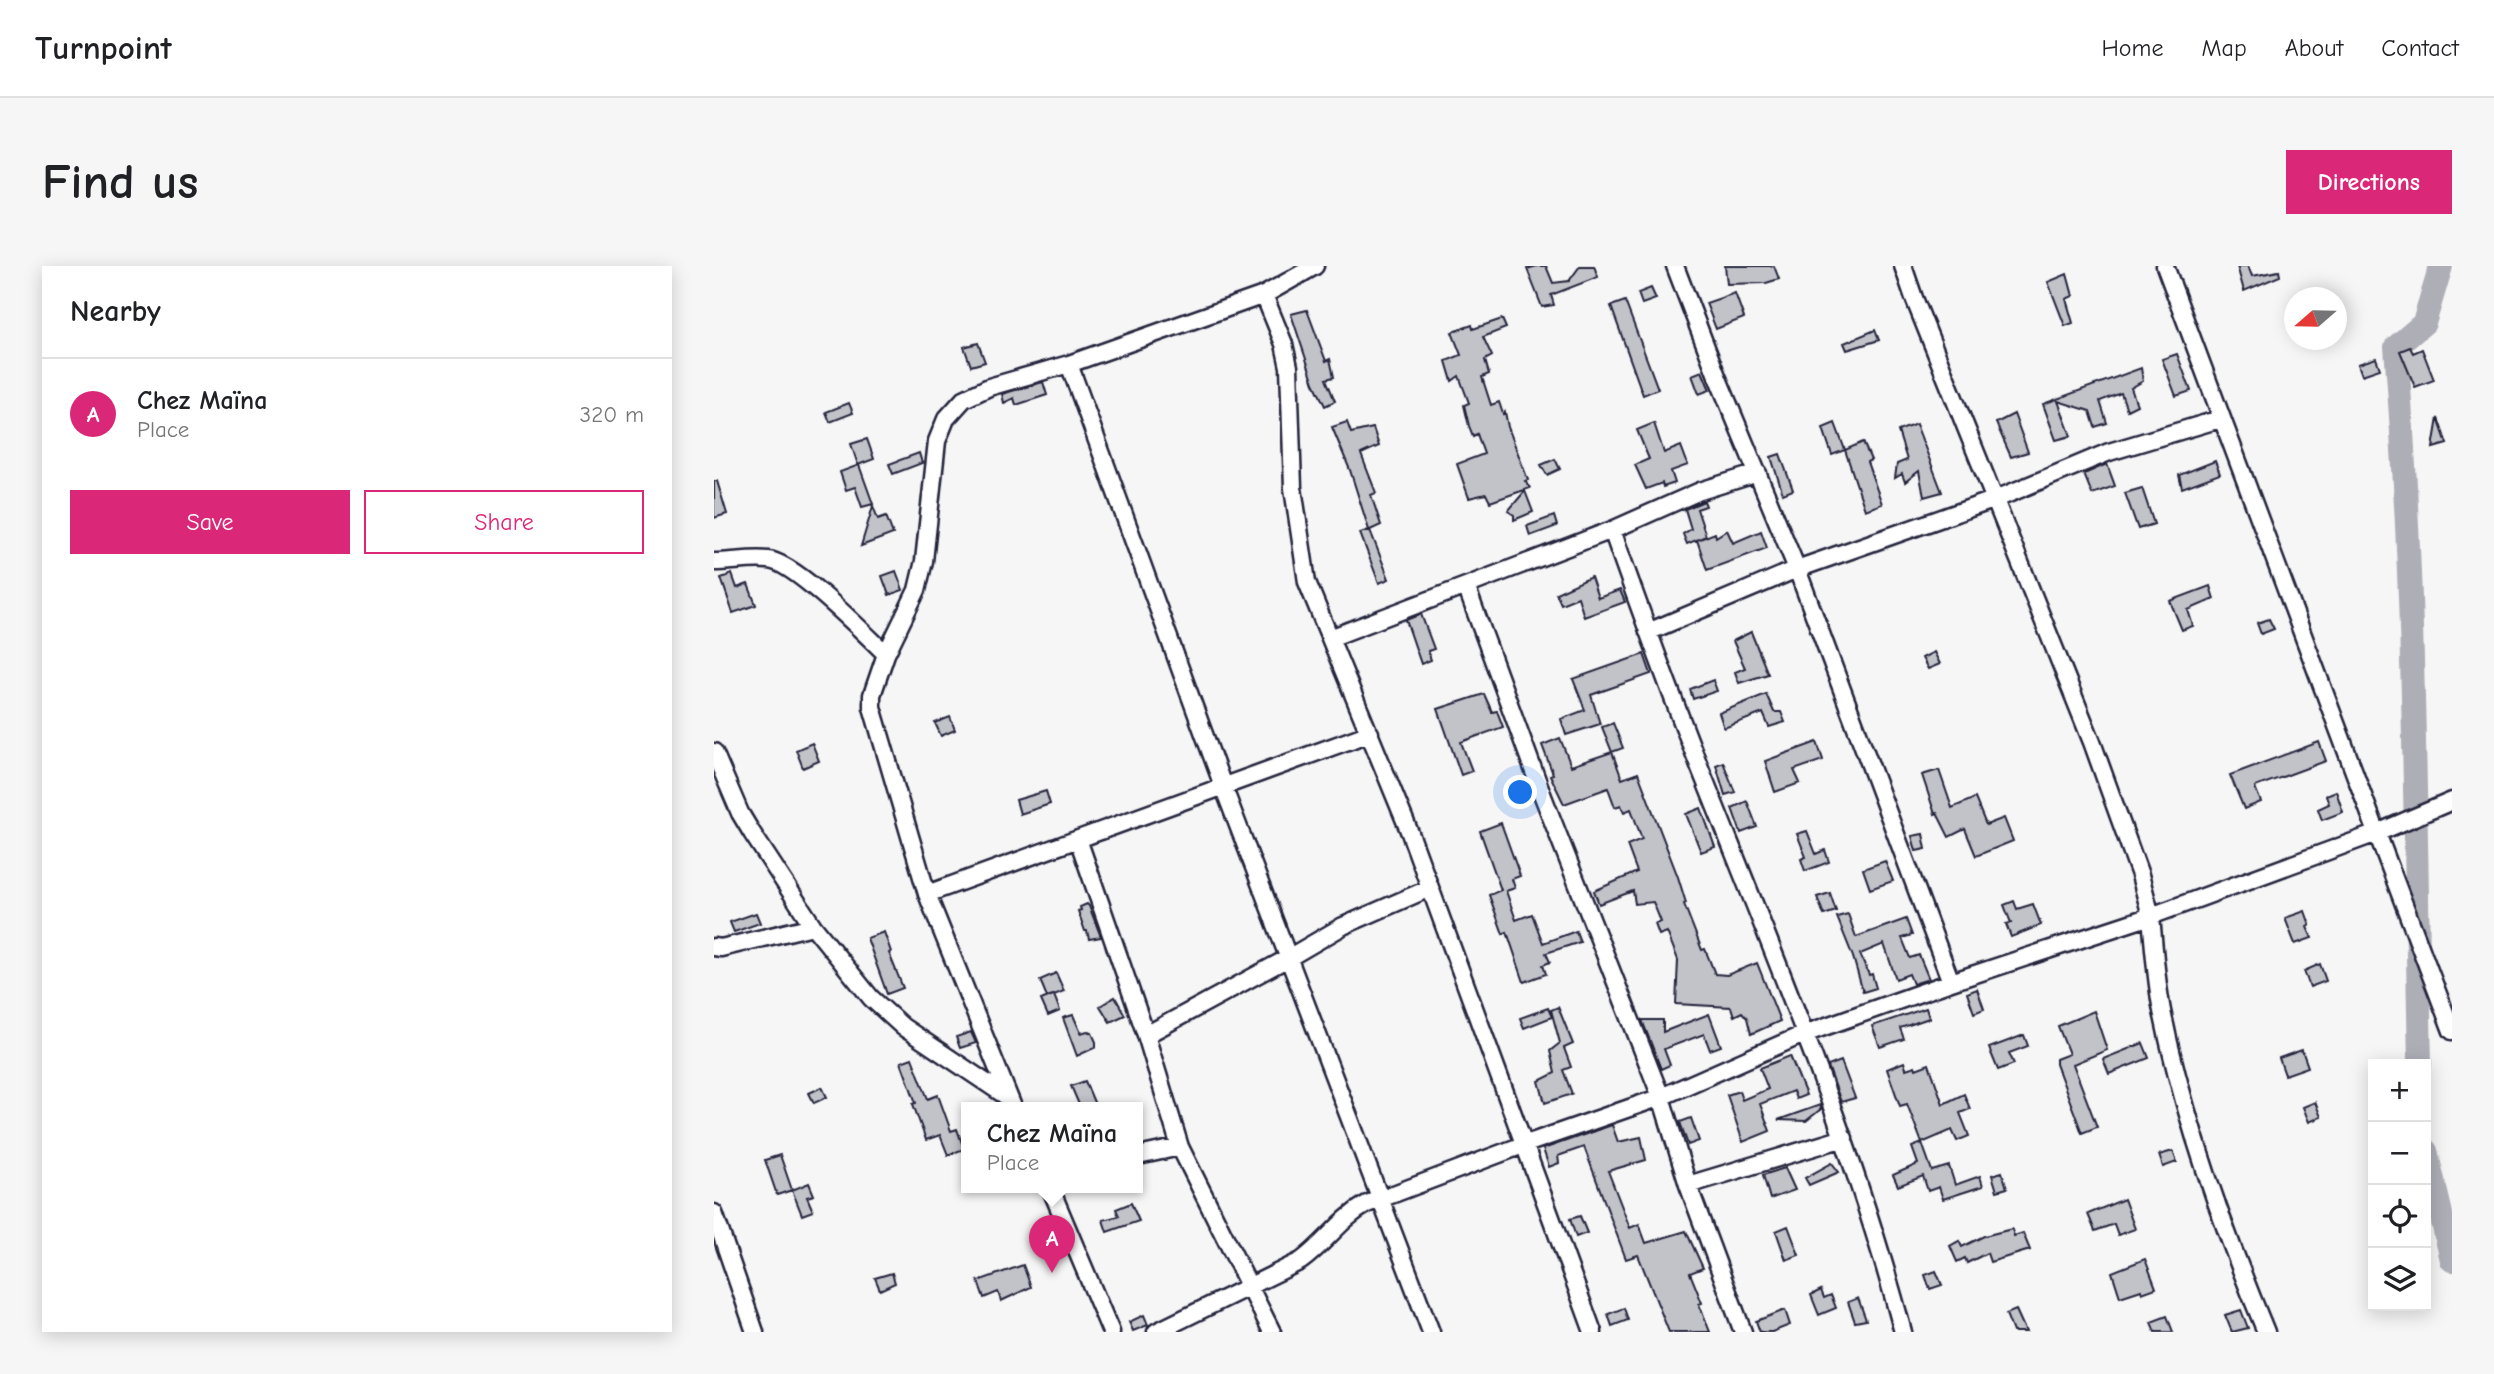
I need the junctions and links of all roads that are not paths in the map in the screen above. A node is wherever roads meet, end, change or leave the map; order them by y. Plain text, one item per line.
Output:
1 (1315, 266) edge
2 (1675, 266) edge
3 (1903, 266) edge
4 (2165, 266) edge
5 (1264, 295) junction
6 (1069, 364) junction
7 (2220, 419) junction
8 (1758, 473) junction
9 (1996, 499) junction
10 (1612, 530) junction
11 (714, 562) edge
12 (1797, 569) junction
13 (1466, 586) junction
14 (1648, 632) junction
15 (1330, 638) junction
16 (886, 654) junction
17 (1370, 733) junction
18 (714, 752) edge
19 (1223, 786) junction
20 (2452, 801) edge
21 (2377, 834) junction
22 (1079, 838) junction
23 (1430, 888) junction
24 (927, 894) junction
25 (2151, 916) junction
26 (813, 926) junction
27 (714, 947) edge
28 (1290, 957) junction
29 (1951, 982) junction
30 (2452, 1031) edge
31 (1804, 1034) junction
32 (1146, 1035) junction
33 (1661, 1097) junction
34 (1011, 1102) edge
35 (1844, 1138) junction
36 (1523, 1145) junction
37 (1180, 1147) junction
38 (1143, 1155) edge
39 (1688, 1185) junction
40 (1053, 1193) edge
41 (1380, 1199) junction
42 (714, 1213) edge
43 (1250, 1285) junction
44 (754, 1332) edge
45 (1111, 1332) edge
46 (1156, 1332) edge
47 (1272, 1332) edge
48 (1432, 1332) edge
49 (1593, 1332) edge
50 (1742, 1332) edge
51 (1903, 1332) edge
52 (2266, 1332) edge

1 - 5 street
2 - 8 street
3 - 9 street
4 - 7 street
5 - 6 street
5 - 15 street
6 - 16 street
6 - 19 street
7 - 9 street
7 - 21 street
8 - 10 street
8 - 12 street
9 - 12 street
9 - 25 street
10 - 13 street
10 - 14 street
11 - 16 street
12 - 14 street
12 - 29 street
13 - 15 street
13 - 33 street
14 - 31 street
15 - 17 street
16 - 24 street
17 - 19 street
17 - 23 street
18 - 26 street
19 - 22 street
19 - 28 street
20 - 21 street
21 - 25 street
21 - 30 street
22 - 24 street
22 - 32 street
23 - 28 street
23 - 36 street
24 - 34 street
25 - 29 street
25 - 52 street
26 - 27 street
26 - 34 street
28 - 32 street
28 - 41 street
29 - 31 street
31 - 33 street
31 - 35 street
32 - 37 street
33 - 36 street
33 - 39 street
35 - 39 street
35 - 51 street
36 - 41 street
36 - 49 street
37 - 38 street
37 - 43 street
39 - 50 street
40 - 45 street
41 - 43 street
41 - 48 street
42 - 44 street
43 - 46 street
43 - 47 street

